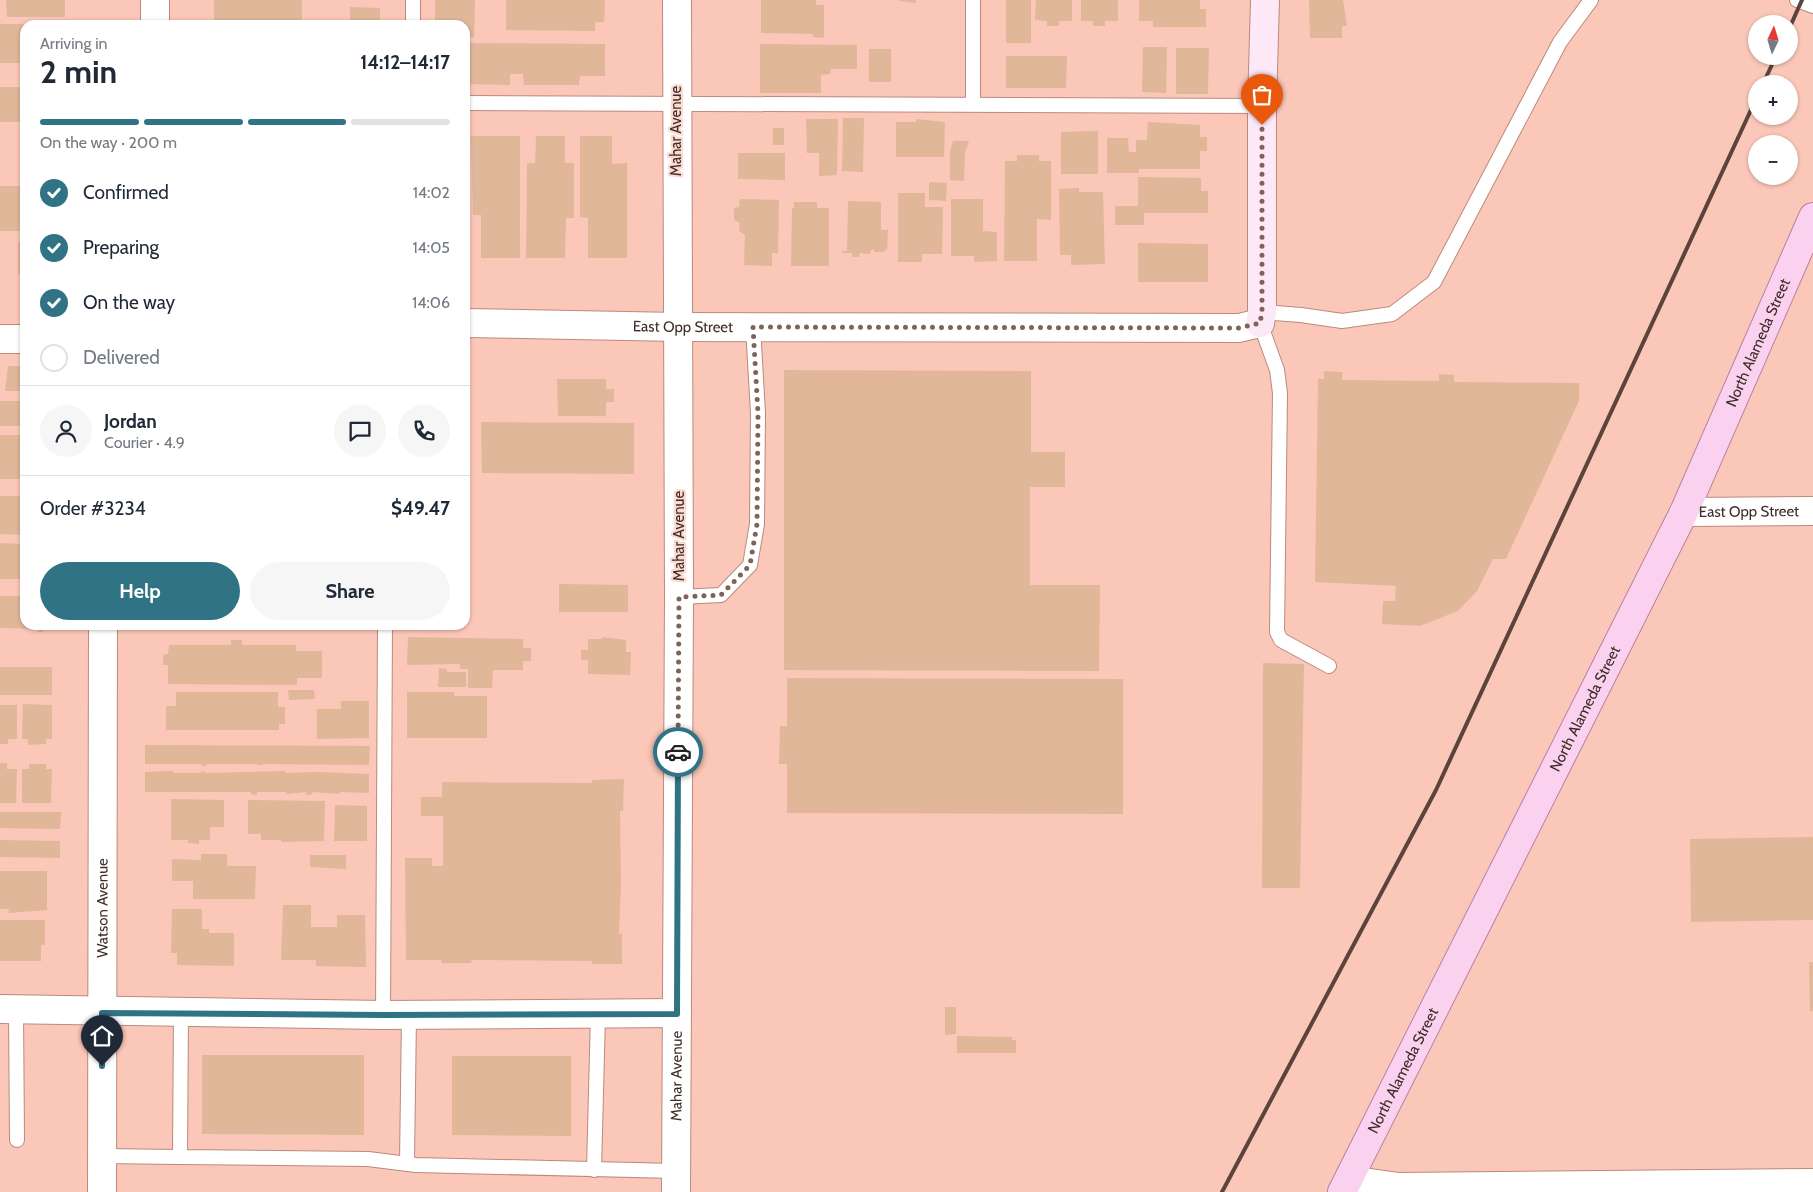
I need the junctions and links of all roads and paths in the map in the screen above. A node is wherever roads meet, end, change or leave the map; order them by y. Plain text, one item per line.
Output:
1 (155, 0) edge
2 (413, 0) edge
3 (677, 0) edge
4 (973, 0) edge
5 (1265, 0) edge
6 (1592, 0) edge
7 (1797, 0) edge
8 (1813, 6) edge
9 (155, 20) edge
10 (413, 20) edge
11 (470, 103) edge
12 (676, 104) junction
13 (973, 104) junction
14 (1262, 106) junction
15 (1813, 218) edge
16 (1261, 318) junction
17 (470, 323) edge
18 (678, 327) junction
19 (753, 327) junction
20 (0, 339) edge
21 (20, 339) edge
22 (1813, 511) edge
23 (1684, 512) junction
24 (679, 597) junction
25 (103, 630) edge
26 (385, 630) edge
27 (1329, 666) dead end
28 (8, 1010) edge
29 (102, 1013) junction
30 (181, 1013) junction
31 (598, 1014) junction
32 (677, 1014) junction
33 (396, 1015) junction
34 (17, 1140) dead end
35 (102, 1156) junction
36 (180, 1157) junction
37 (407, 1164) junction
38 (594, 1170) junction
39 (676, 1182) edge
40 (1813, 1183) edge
41 (1345, 1186) edge
42 (1399, 1189) edge
43 (102, 1192) edge

1 - 9 street
2 - 10 lane
3 - 12 street, Mahar Avenue
4 - 13 lane
5 - 14 street
6 - 16 lane
7 - 8 lane
11 - 12 lane
12 - 13 lane
12 - 18 street, Mahar Avenue
13 - 14 lane
14 - 16 street
15 - 23 main road, North Alameda Street
16 - 19 street, East Opp Street
16 - 27 lane
17 - 18 street, East Opp Street
18 - 19 street, East Opp Street
18 - 24 street, Mahar Avenue
19 - 24 lane
20 - 21 street
22 - 23 street, East Opp Street
23 - 41 main road, North Alameda Street
24 - 32 street, Mahar Avenue
25 - 29 street, Watson Avenue
26 - 33 lane
28 - 29 street
28 - 34 lane
29 - 30 street
29 - 35 street, Watson Avenue
30 - 33 street
30 - 36 lane
31 - 32 street
31 - 33 street
31 - 38 lane
32 - 39 street, Mahar Avenue
33 - 37 lane
35 - 36 lane
35 - 43 street, Watson Avenue
36 - 37 lane
37 - 38 lane
38 - 39 lane
40 - 42 street
41 - 42 street

